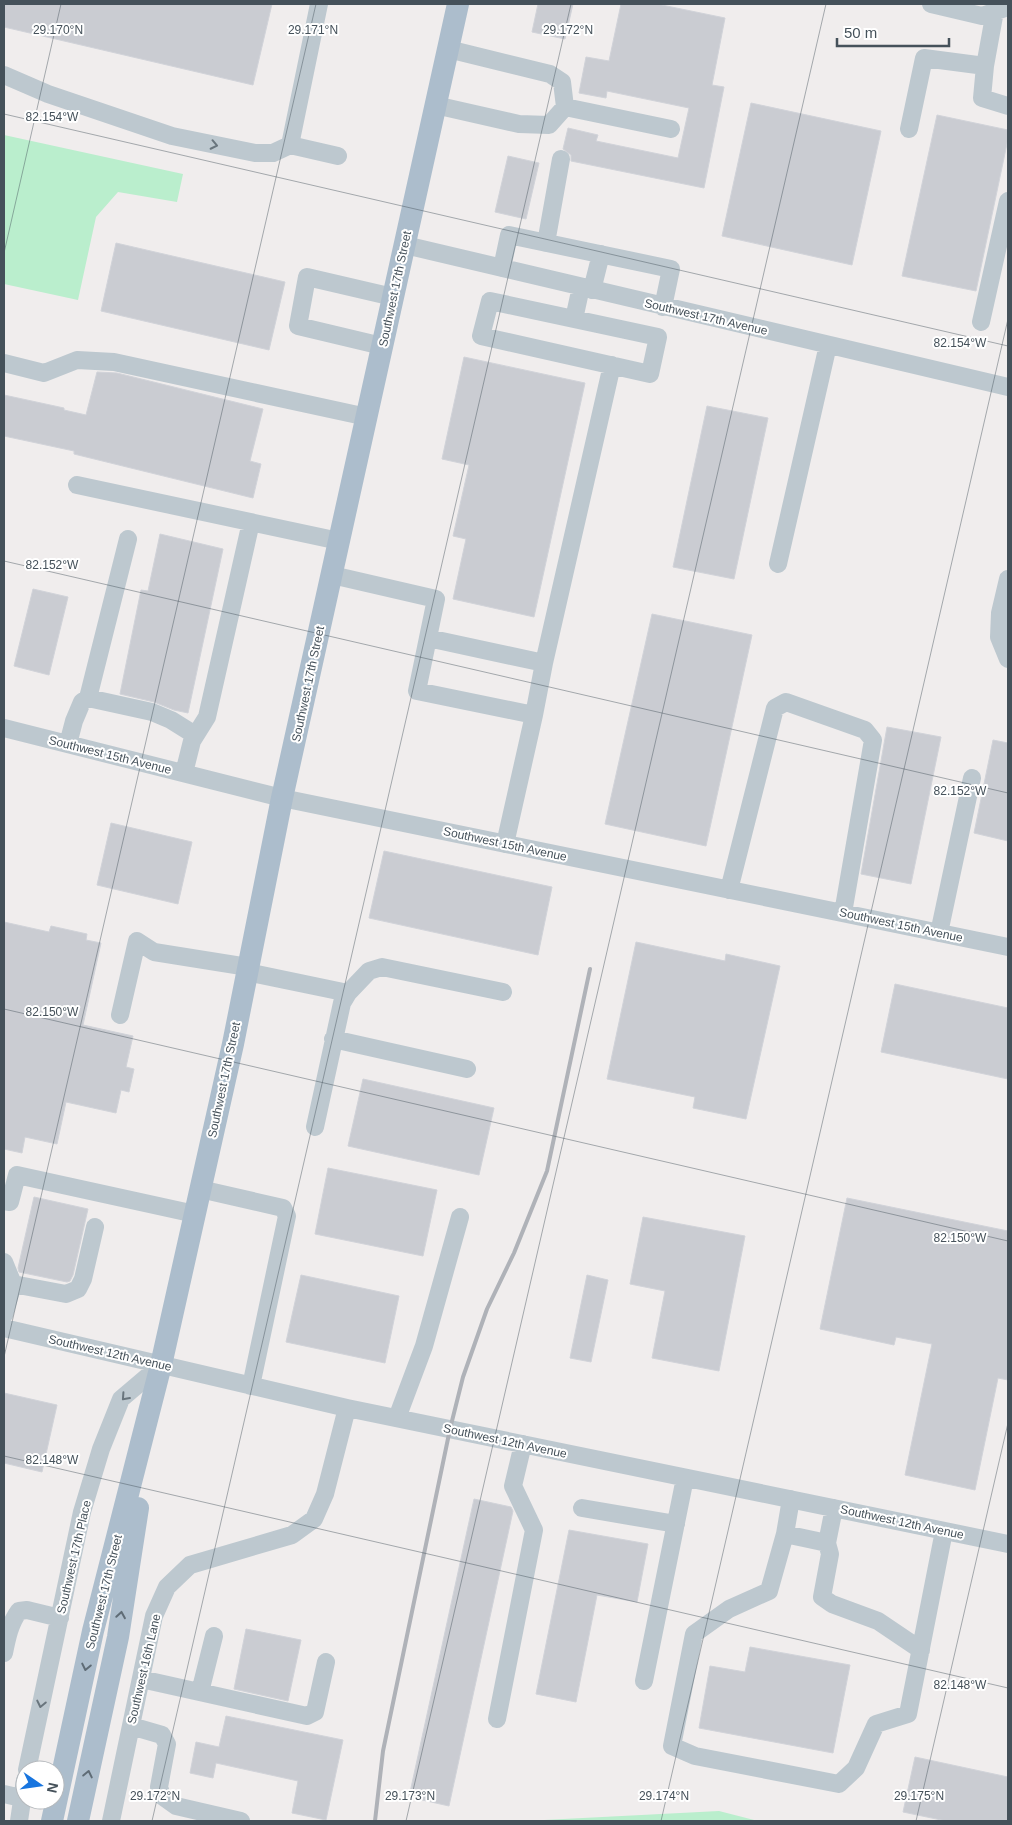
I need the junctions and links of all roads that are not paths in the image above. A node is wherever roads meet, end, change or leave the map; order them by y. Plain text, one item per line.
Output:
1 (319, 4) edge
2 (458, 4) edge
3 (931, 4) edge
4 (1002, 9) edge
5 (448, 48) junction
6 (985, 66) junction
7 (4, 75) edge
8 (435, 105) junction
9 (1008, 106) edge
10 (565, 107) junction
11 (909, 129) dead end
12 (671, 130) dead end
13 (290, 145) junction
14 (338, 156) dead end
15 (561, 159) dead end
16 (1008, 201) edge
17 (546, 242) junction
18 (404, 245) junction
19 (601, 254) junction
20 (502, 268) junction
21 (587, 289) junction
22 (393, 297) junction
23 (663, 307) junction
24 (574, 319) junction
25 (981, 322) dead end
26 (828, 345) junction
27 (382, 346) junction
28 (4, 363) edge
29 (612, 365) junction
30 (1008, 387) edge
31 (366, 418) junction
32 (77, 485) dead end
33 (251, 522) junction
34 (128, 539) dead end
35 (339, 541) junction
36 (778, 564) dead end
37 (332, 575) junction
38 (1008, 579) edge
39 (1006, 602) edge
40 (428, 638) junction
41 (1008, 659) edge
42 (544, 663) junction
43 (88, 698) junction
44 (534, 715) junction
45 (4, 728) edge
46 (195, 735) junction
47 (68, 744) junction
48 (184, 773) junction
49 (972, 778) dead end
50 (282, 798) junction
51 (505, 844) junction
52 (729, 890) junction
53 (842, 913) junction
54 (939, 933) junction
55 (1008, 947) edge
56 (248, 970) junction
57 (503, 992) dead end
58 (348, 993) junction
59 (120, 1015) dead end
60 (333, 1040) junction
61 (467, 1069) dead end
62 (315, 1127) dead end
63 (200, 1189) junction
64 (4, 1200) edge
65 (195, 1214) junction
66 (460, 1217) dead end
67 (95, 1227) dead end
68 (4, 1262) edge
69 (13, 1284) junction
70 (4, 1315) edge
71 (4, 1328) edge
72 (161, 1365) junction
73 (251, 1386) junction
74 (347, 1408) junction
75 (397, 1418) junction
76 (523, 1444) junction
77 (685, 1478) junction
78 (791, 1499) junction
79 (582, 1508) dead end
80 (834, 1508) junction
81 (676, 1524) junction
82 (944, 1530) junction
83 (785, 1534) junction
84 (827, 1543) junction
85 (1008, 1544) edge
86 (60, 1618) junction
87 (214, 1636) dead end
88 (921, 1650) junction
89 (4, 1652) edge
90 (326, 1662) dead end
91 (141, 1679) junction
92 (644, 1681) dead end
93 (200, 1692) junction
94 (497, 1719) dead end
95 (131, 1726) junction
96 (29, 1760) edge
97 (52, 1821) edge
98 (78, 1821) edge
99 (111, 1821) edge
100 (241, 1821) edge

1 - 13 street
2 - 5 main road, Southwest 17th Street
3 - 4 street
4 - 6 street
5 - 8 main road, Southwest 17th Street
5 - 10 street
6 - 9 street
6 - 11 street
7 -> 13 street
8 - 10 street
8 - 18 main road, Southwest 17th Street
10 - 12 street
13 - 14 street
15 - 17 street
16 - 25 street
17 - 19 street
17 - 20 street
18 - 20 street, Southwest 17th Avenue
18 - 22 main road, Southwest 17th Street
19 - 21 street
19 - 23 street
20 - 21 street, Southwest 17th Avenue
21 - 23 street, Southwest 17th Avenue
21 - 24 street
22 - 27 main road, Southwest 17th Street
22 - 27 street
23 - 26 street, Southwest 17th Avenue
24 - 29 street
24 - 29 street
26 - 30 street, Southwest 17th Avenue
26 - 36 street
27 - 31 main road, Southwest 17th Street
28 - 31 street
29 - 42 street
31 - 35 main road, Southwest 17th Street
32 - 33 street
33 - 35 street
33 - 46 street
34 - 43 street
35 - 37 main road, Southwest 17th Street
37 - 40 street
37 - 50 main road, Southwest 17th Street
38 - 39 street
39 - 41 street
40 - 42 street
40 - 44 street
42 - 44 street
43 - 46 street
43 - 47 street
44 - 51 street
45 - 47 street, Southwest 15th Avenue
46 - 48 street
47 - 48 street, Southwest 15th Avenue
48 - 50 street, Southwest 15th Avenue
49 - 54 street
50 - 51 street, Southwest 15th Avenue
50 - 56 main road, Southwest 17th Street
51 - 52 street, Southwest 15th Avenue
52 - 53 street, Southwest 15th Avenue
52 - 53 street
53 - 54 street, Southwest 15th Avenue
54 - 55 street, Southwest 15th Avenue
56 - 58 street
56 - 59 street
56 - 63 main road, Southwest 17th Street
57 - 58 street
58 - 60 street
60 - 61 street
60 - 62 street
63 - 65 main road, Southwest 17th Street
63 - 73 street
64 - 65 street
65 - 72 main road, Southwest 17th Street
66 - 75 street
67 - 69 street
68 - 69 street
69 - 70 street
71 - 72 street, Southwest 12th Avenue
72 - 73 street, Southwest 12th Avenue
72 -> 86 street, Southwest 17th Place
72 -> 97 main road, Southwest 17th Street
98 -> 72 main road, Southwest 17th Street
73 - 74 street, Southwest 12th Avenue
74 - 75 street, Southwest 12th Avenue
74 - 91 street, Southwest 16th Lane
75 - 76 street, Southwest 12th Avenue
76 - 77 street, Southwest 12th Avenue
76 - 94 street
77 - 78 street, Southwest 12th Avenue
77 - 81 street
78 - 80 street, Southwest 12th Avenue
78 - 83 street
79 - 81 street
80 - 82 street, Southwest 12th Avenue
80 - 84 street
81 - 92 street
82 - 85 street, Southwest 12th Avenue
82 - 88 street
83 - 84 street
83 - 88 street
84 - 88 street
86 - 89 street
86 -> 96 street, Southwest 17th Place
87 - 93 street
90 - 93 street
91 - 93 street
91 - 95 street, Southwest 16th Lane
95 - 99 street, Southwest 16th Lane
95 - 100 street

